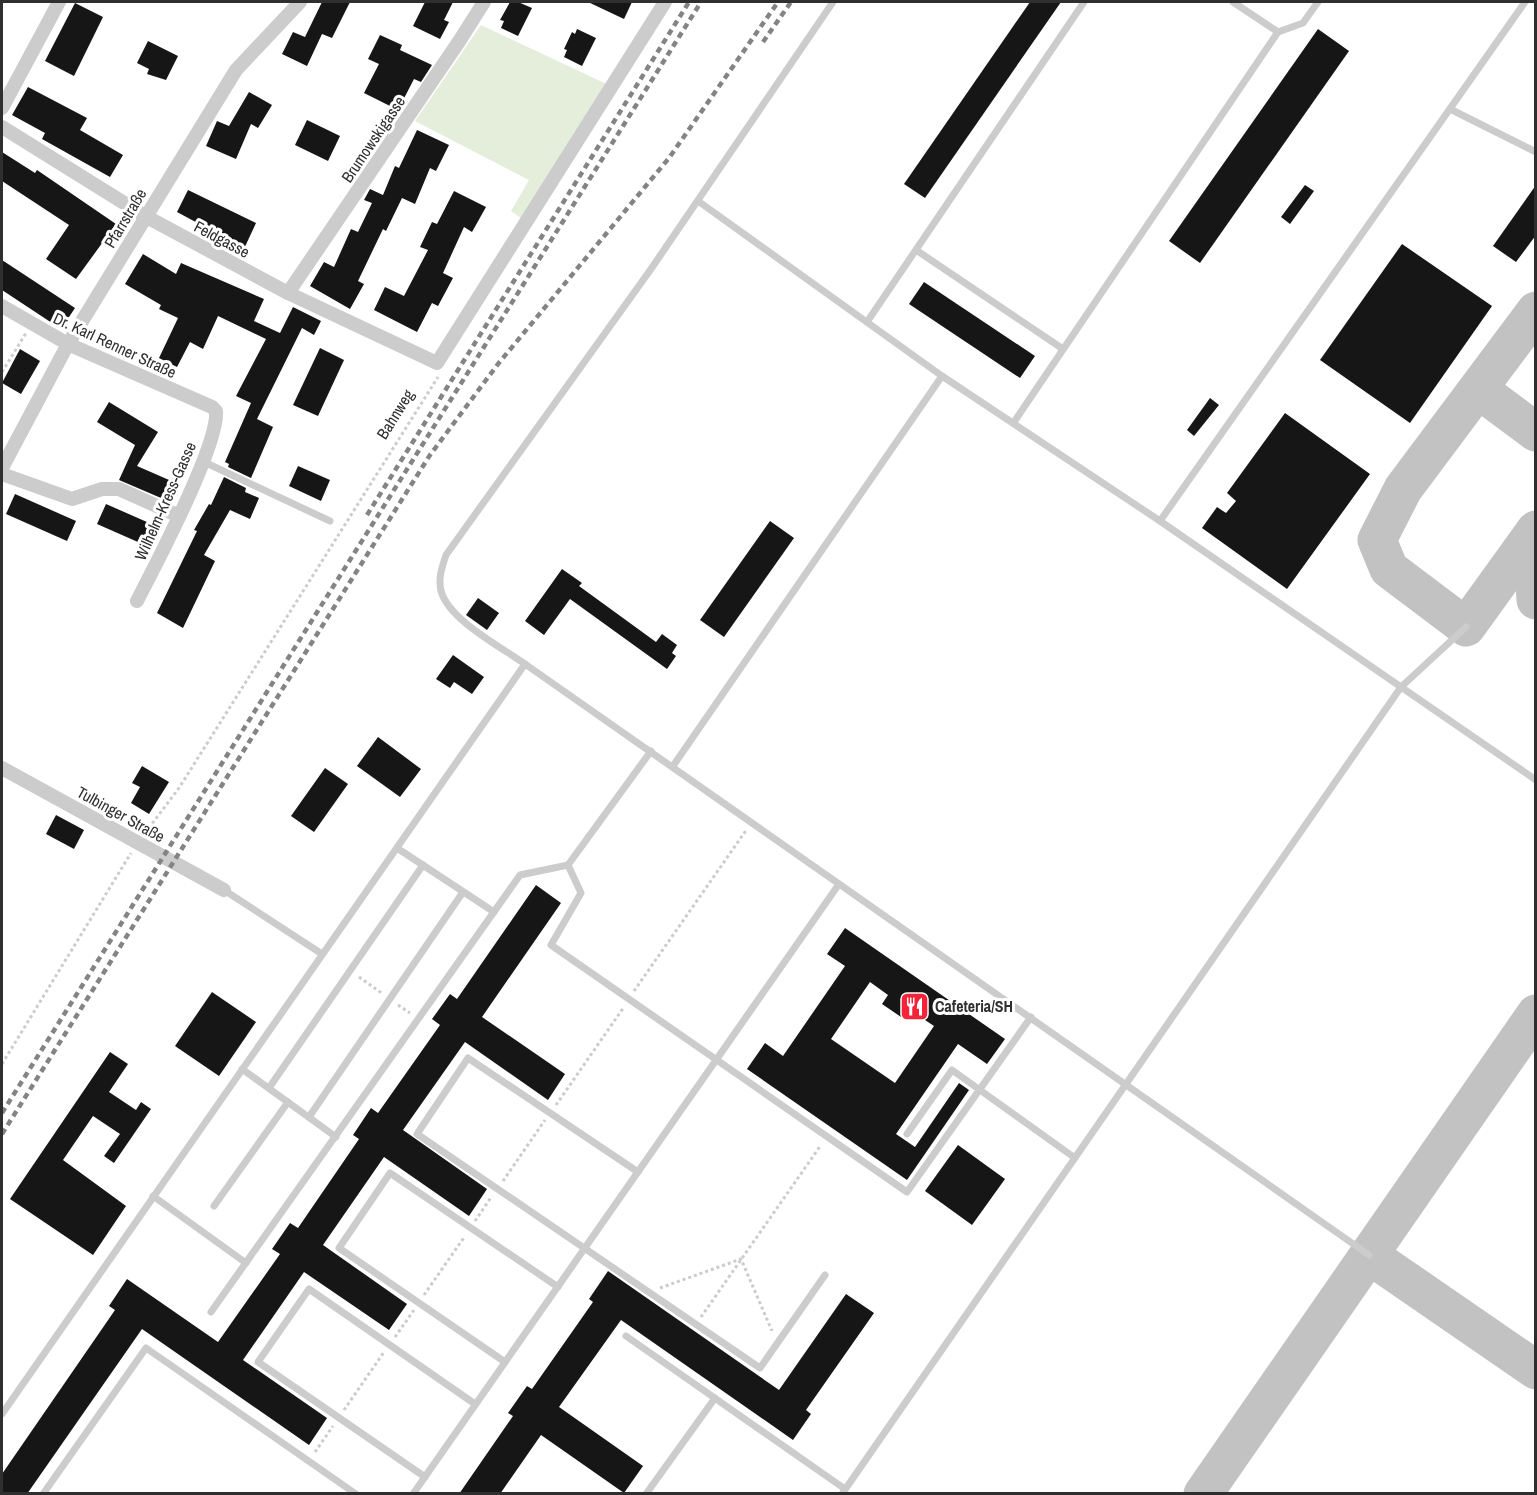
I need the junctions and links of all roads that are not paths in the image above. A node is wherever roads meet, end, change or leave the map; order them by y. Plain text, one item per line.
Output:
1 (59, 2) edge
2 (300, 2) edge
3 (484, 2) edge
4 (665, 2) edge
5 (833, 2) edge
6 (1084, 2) edge
7 (1233, 2) edge
8 (1318, 2) edge
9 (1525, 2) edge
10 (1278, 32) junction
11 (2, 108) edge
12 (1450, 109) junction
13 (2, 127) edge
14 (1536, 152) edge
15 (698, 201) junction
16 (145, 216) junction
17 (916, 250) junction
18 (288, 293) junction
19 (2, 306) edge
20 (867, 322) junction
21 (68, 344) junction
22 (1063, 349) junction
23 (942, 376) junction
24 (216, 411) joint
25 (1014, 422) junction
26 (202, 460) junction
27 (2, 468) edge
28 (2, 474) edge
29 (179, 516) junction
30 (330, 521) dead end
31 (1160, 521) junction
32 (137, 601) dead end
33 (1466, 627) dead end
34 (525, 664) junction
35 (1401, 687) junction
36 (651, 751) junction
37 (673, 766) junction
38 (2, 768) edge
39 (1536, 780) edge
40 (397, 848) junction
41 (423, 865) junction
42 (568, 865) junction
43 (839, 884) junction
44 (224, 890) joint
45 (463, 892) junction
46 (494, 912) junction
47 (322, 954) junction
48 (1031, 1017) junction
49 (717, 1059) junction
50 (242, 1069) junction
51 (1127, 1086) junction
52 (269, 1088) junction
53 (979, 1089) junction
54 (288, 1102) junction
55 (309, 1117) junction
56 (907, 1134) dead end
57 (336, 1137) junction
58 (1076, 1158) junction
59 (638, 1172) junction
60 (153, 1196) junction
61 (214, 1206) dead end
62 (585, 1247) junction
63 (1369, 1255) dead end
64 (246, 1263) junction
65 (825, 1275) dead end
66 (558, 1287) junction
67 (211, 1312) dead end
68 (626, 1336) dead end
69 (505, 1362) junction
70 (715, 1398) junction
71 (475, 1404) junction
72 (2, 1414) edge
73 (424, 1477) junction
74 (844, 1491) edge
75 (43, 1494) edge
76 (356, 1494) edge
77 (413, 1494) edge
78 (646, 1494) edge

1 - 11 street
2 - 16 street, Pfarrstraße
3 - 18 street, Brumowskigasse
4 - 18 street, Feldgasse
5 - 15 lane
6 - 17 lane
7 - 10 lane
8 - 10 lane
9 - 12 lane
10 - 22 lane
12 - 14 lane
12 - 31 lane
13 - 16 street, Feldgasse
15 - 20 lane
15 - 34 lane
16 - 18 street, Feldgasse
16 - 21 street, Pfarrstraße
17 - 20 lane
17 - 22 lane
19 - 21 street, Dr. Karl Renner Straße
20 - 23 lane
21 - 24 street, Dr. Karl Renner Straße
21 - 27 street, Pfarrstraße
22 - 25 lane
23 - 25 lane
23 - 37 lane
24 - 26 street, Wilhelm-Kress-Gasse
25 - 31 lane
26 - 29 street, Wilhelm-Kress-Gasse
26 - 30 lane
28 - 29 street
29 - 32 street, Wilhelm-Kress-Gasse
31 - 35 lane
33 - 35 lane
34 - 36 lane
34 - 40 lane
35 - 39 lane
35 - 51 lane
36 - 37 lane
36 - 42 lane
37 - 43 lane
38 - 44 street, Tulbinger Straße
40 - 41 lane
40 - 47 lane
41 - 45 lane
41 - 52 lane
42 - 46 lane
42 - 49 lane
43 - 48 lane
43 - 49 lane
44 - 47 lane
45 - 46 lane
45 - 55 lane
46 - 57 lane
47 - 50 lane
48 - 51 lane
48 - 53 lane
49 - 53 lane
49 - 59 lane
50 - 52 lane
50 - 60 lane
51 - 58 lane
51 - 63 lane
52 - 54 lane
53 - 56 lane
53 - 58 lane
54 - 55 lane
54 - 61 lane
55 - 57 lane
57 - 64 lane
58 - 74 lane
59 - 62 lane
59 - 62 lane
60 - 64 lane
60 - 72 lane
62 - 65 lane
62 - 66 lane
64 - 67 lane
66 - 69 lane
66 - 69 lane
68 - 70 lane
69 - 71 lane
70 - 74 lane
70 - 78 lane
71 - 73 lane
71 - 73 lane
73 - 77 lane
75 - 76 lane

